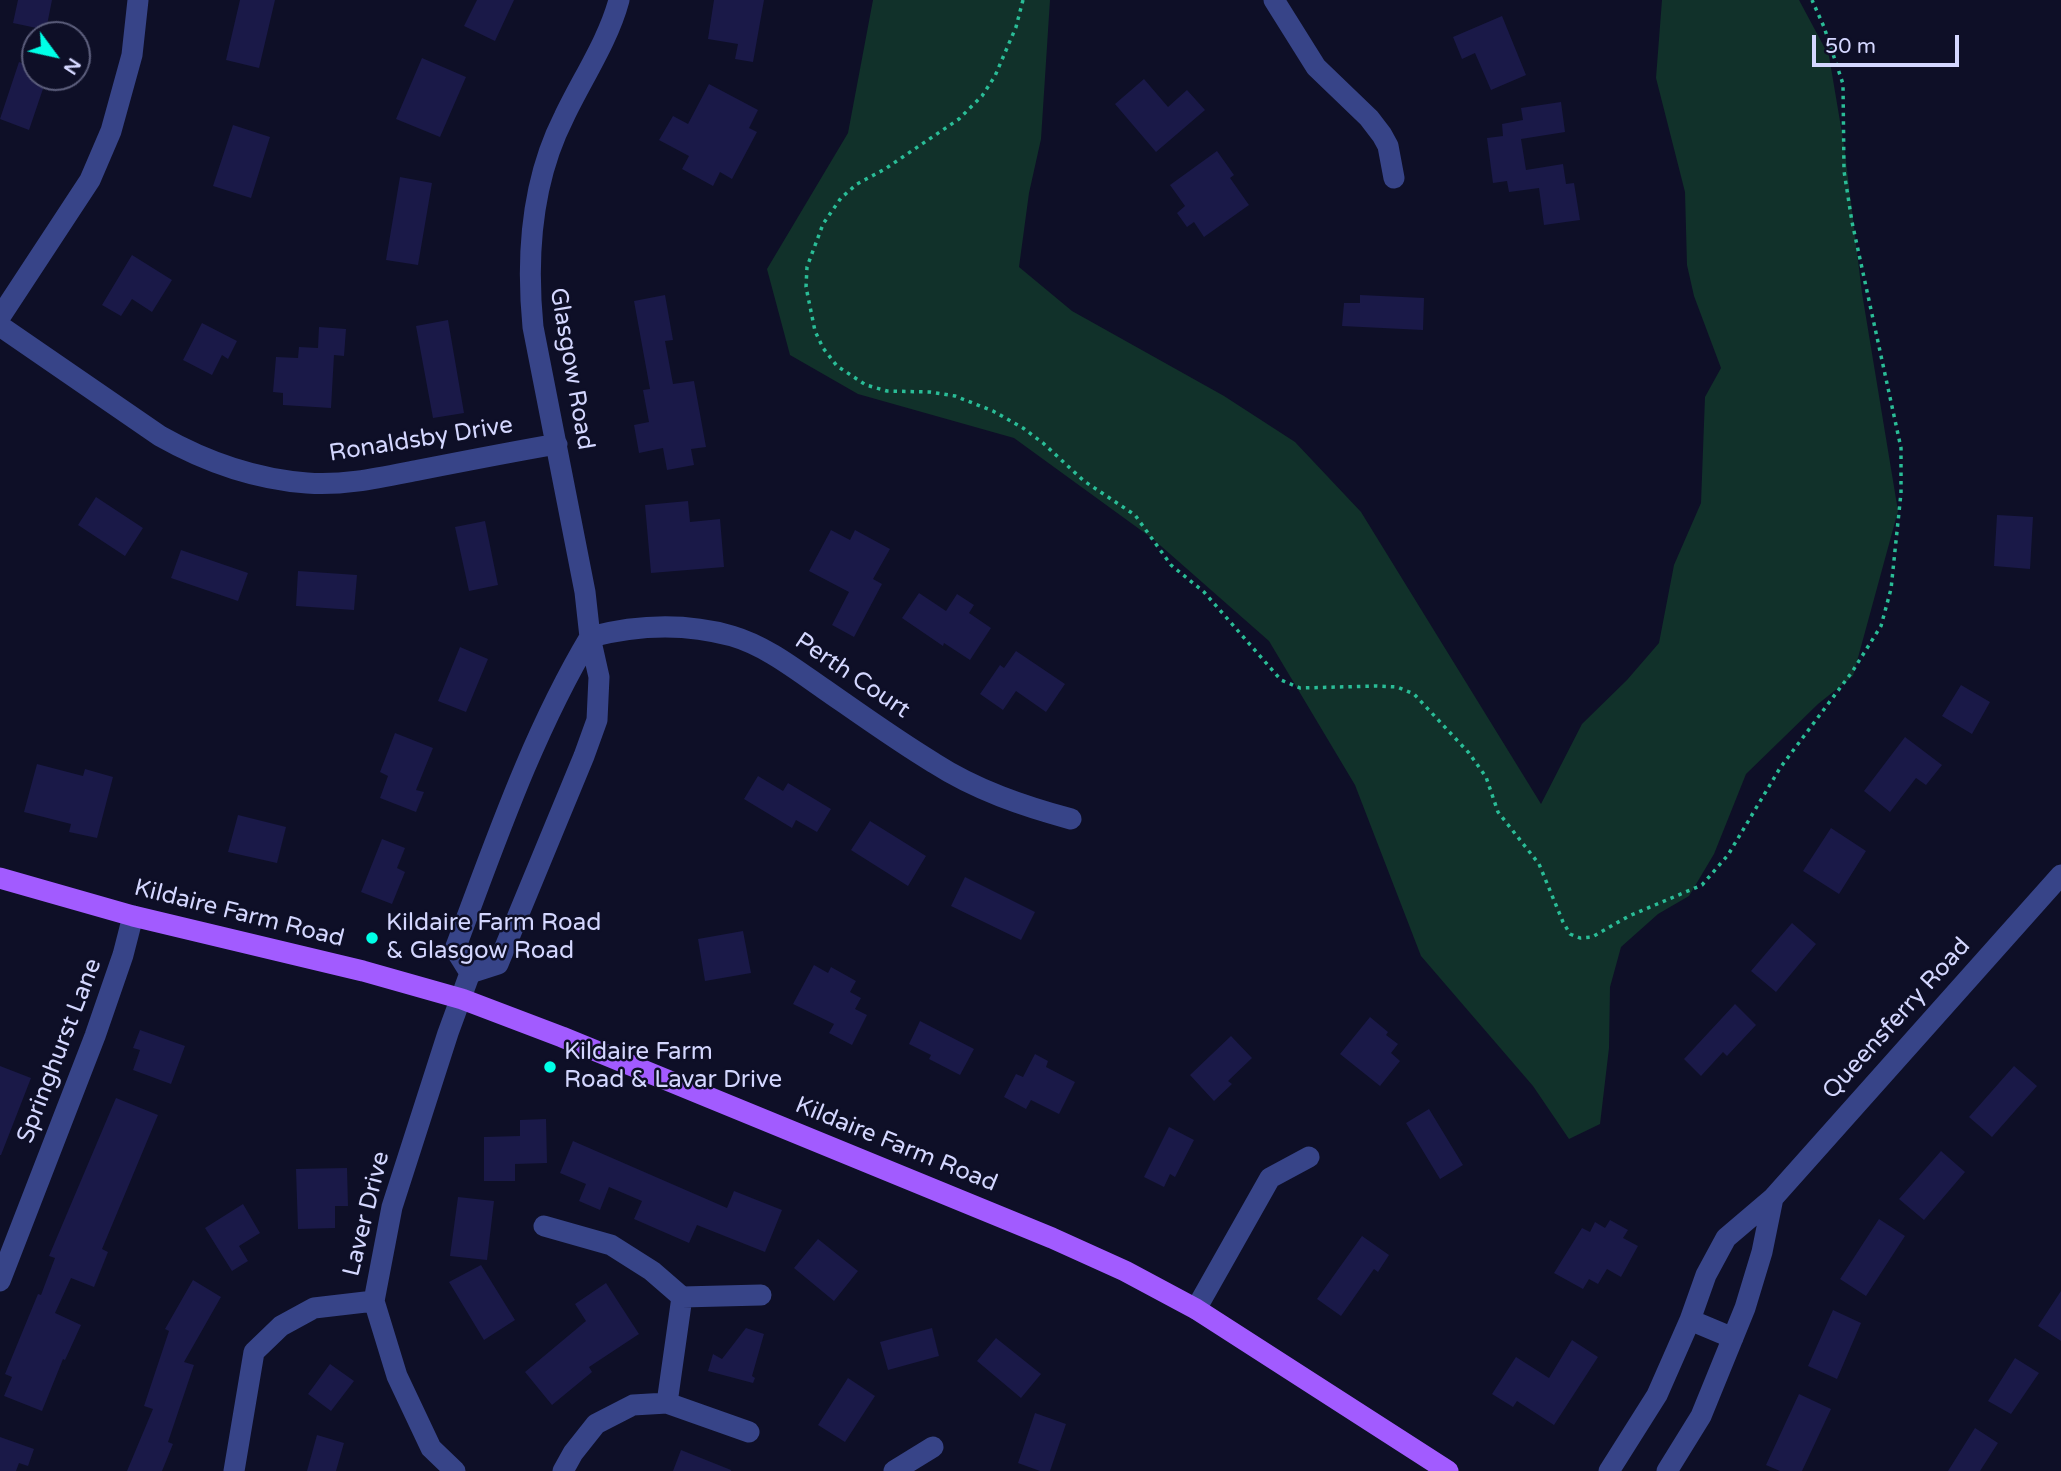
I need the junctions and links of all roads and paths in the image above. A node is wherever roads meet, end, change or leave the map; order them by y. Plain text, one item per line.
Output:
1 (138, 0) edge
2 (619, 0) edge
3 (1023, 0) edge
4 (1274, 0) edge
5 (1812, 0) edge
6 (1394, 178) dead end
7 (0, 317) edge
8 (0, 326) edge
9 (557, 443) junction
10 (590, 637) junction
11 (1071, 819) dead end
12 (2061, 875) edge
13 (0, 878) edge
14 (134, 916) junction
15 (470, 973) junction
16 (462, 999) junction
17 (1309, 1157) dead end
18 (1773, 1198) junction
19 (544, 1226) dead end
20 (0, 1281) edge
21 (761, 1295) dead end
22 (682, 1297) junction
23 (374, 1301) junction
24 (1196, 1309) junction
25 (1690, 1320) junction
26 (1733, 1338) junction
27 (667, 1404) junction
28 (749, 1432) dead end
29 (933, 1447) dead end
30 (234, 1471) edge
31 (456, 1471) edge
32 (563, 1471) edge
33 (894, 1471) edge
34 (1448, 1471) edge
35 (1609, 1471) edge
36 (1667, 1471) edge

1 - 7 street
2 - 9 street, Glasgow Road
3 - 5 path
4 - 6 street
8 - 9 street, Ronaldsby Drive
9 - 10 street, Glasgow Road
10 - 11 street, Perth Court
10 - 15 street
10 - 15 street, Glasgow Road
12 - 18 street, Queensferry Road
13 - 14 main road, Kildaire Farm Road
14 - 16 main road, Kildaire Farm Road
14 - 20 street, Springhurst Lane
15 - 16 street
16 - 23 street, Laver Drive
16 - 24 main road, Kildaire Farm Road
17 - 24 street
18 - 25 street, Queensferry Road
18 - 26 street
19 - 22 street
21 - 22 street
22 - 27 street
23 - 30 street
23 - 31 street, Laver Drive
24 - 34 main road, Kildaire Farm Road
25 - 26 street
25 - 35 street, Queensferry Road
26 - 36 street
27 - 28 street
27 - 32 street
29 - 33 street

